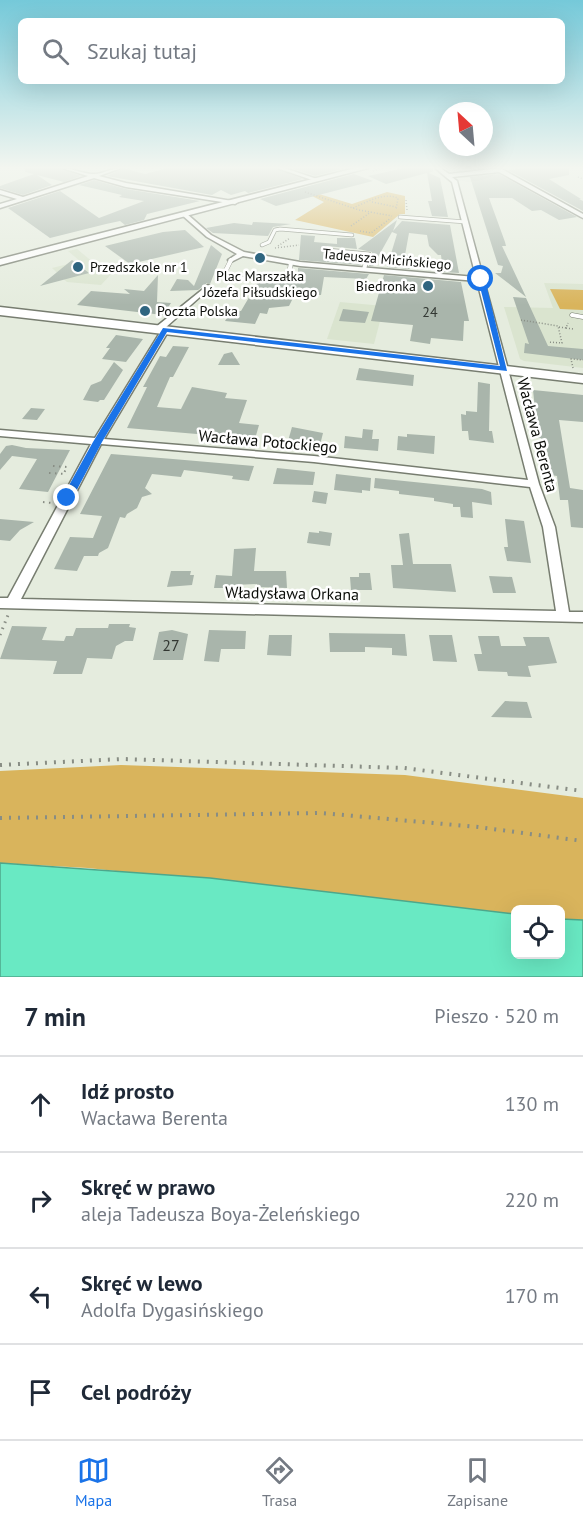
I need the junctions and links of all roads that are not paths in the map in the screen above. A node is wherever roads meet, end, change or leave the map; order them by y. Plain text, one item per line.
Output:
1 (190, 214) edge
2 (463, 214) edge
3 (185, 215) junction
4 (400, 217) dead end
5 (466, 222) junction
6 (352, 235) dead end
7 (262, 244) dead end
8 (327, 250) dead end
9 (242, 254) junction
10 (231, 260) joint
11 (0, 262) edge
12 (291, 263) junction
13 (364, 269) junction
14 (481, 279) junction
15 (208, 287) dead end
16 (0, 311) edge
17 (583, 316) edge
18 (572, 318) road end
19 (163, 327) junction
20 (505, 369) junction
21 (583, 379) edge
22 (0, 433) edge
23 (97, 442) junction
24 (534, 484) junction
25 (6, 603) edge
26 (563, 615) junction
27 (583, 617) edge

1 - 3 street
2 - 5 street, Wacława Berenta
3 - 9 street
3 - 11 street
4 - 5 lane
5 - 14 street, Wacława Berenta
6 - 7 lane
8 - 13 lane
9 - 10 street
9 - 12 street
10 - 12 lane
12 - 13 street, Tadeusza Micińskiego
13 - 14 street, Tadeusza Micińskiego
14 - 20 street, Wacława Berenta
15 - 19 street
16 - 19 street
17 - 18 lane
19 - 20 street
19 - 23 street
20 - 21 street
20 - 24 street, Wacława Berenta
22 - 23 street, Wacława Potockiego
23 - 24 street, Wacława Potockiego
23 - 25 street
24 - 26 street, Wacława Berenta
25 - 26 street, Władysława Orkana
26 - 27 street, Władysława Orkana

